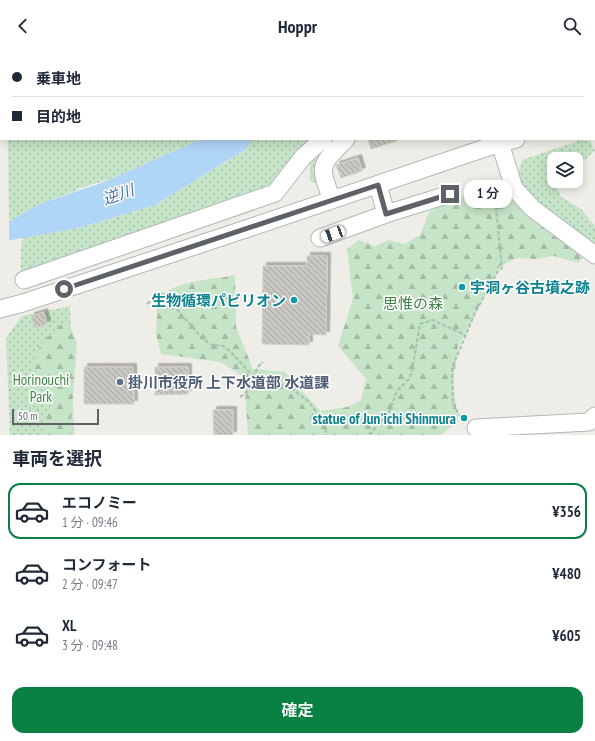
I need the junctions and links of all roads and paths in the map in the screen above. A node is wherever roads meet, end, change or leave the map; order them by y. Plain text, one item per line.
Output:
1 (322, 140) edge
2 (345, 140) edge
3 (508, 141) edge
4 (494, 175) dead end
5 (378, 185) junction
6 (450, 194) dead end
7 (332, 200) junction
8 (386, 214) junction
9 (320, 238) dead end
10 (595, 255) edge
11 (24, 280) dead end
12 (147, 304) dead end
13 (0, 308) edge
14 (465, 335) junction
15 (263, 362) dead end
16 (255, 375) junction
17 (240, 397) dead end
18 (592, 419) edge
19 (472, 428) joint
20 (327, 435) edge
21 (368, 435) edge
22 (578, 435) edge

1 - 11 street
2 - 7 street
3 - 5 street
3 - 10 street
4 - 14 path
5 - 7 street
5 - 8 street
6 - 8 street
7 - 13 street
8 - 9 street
12 - 16 path
14 - 19 path
14 - 21 path
15 - 16 path
16 - 17 path
16 - 20 path
18 - 19 street
18 - 22 street

